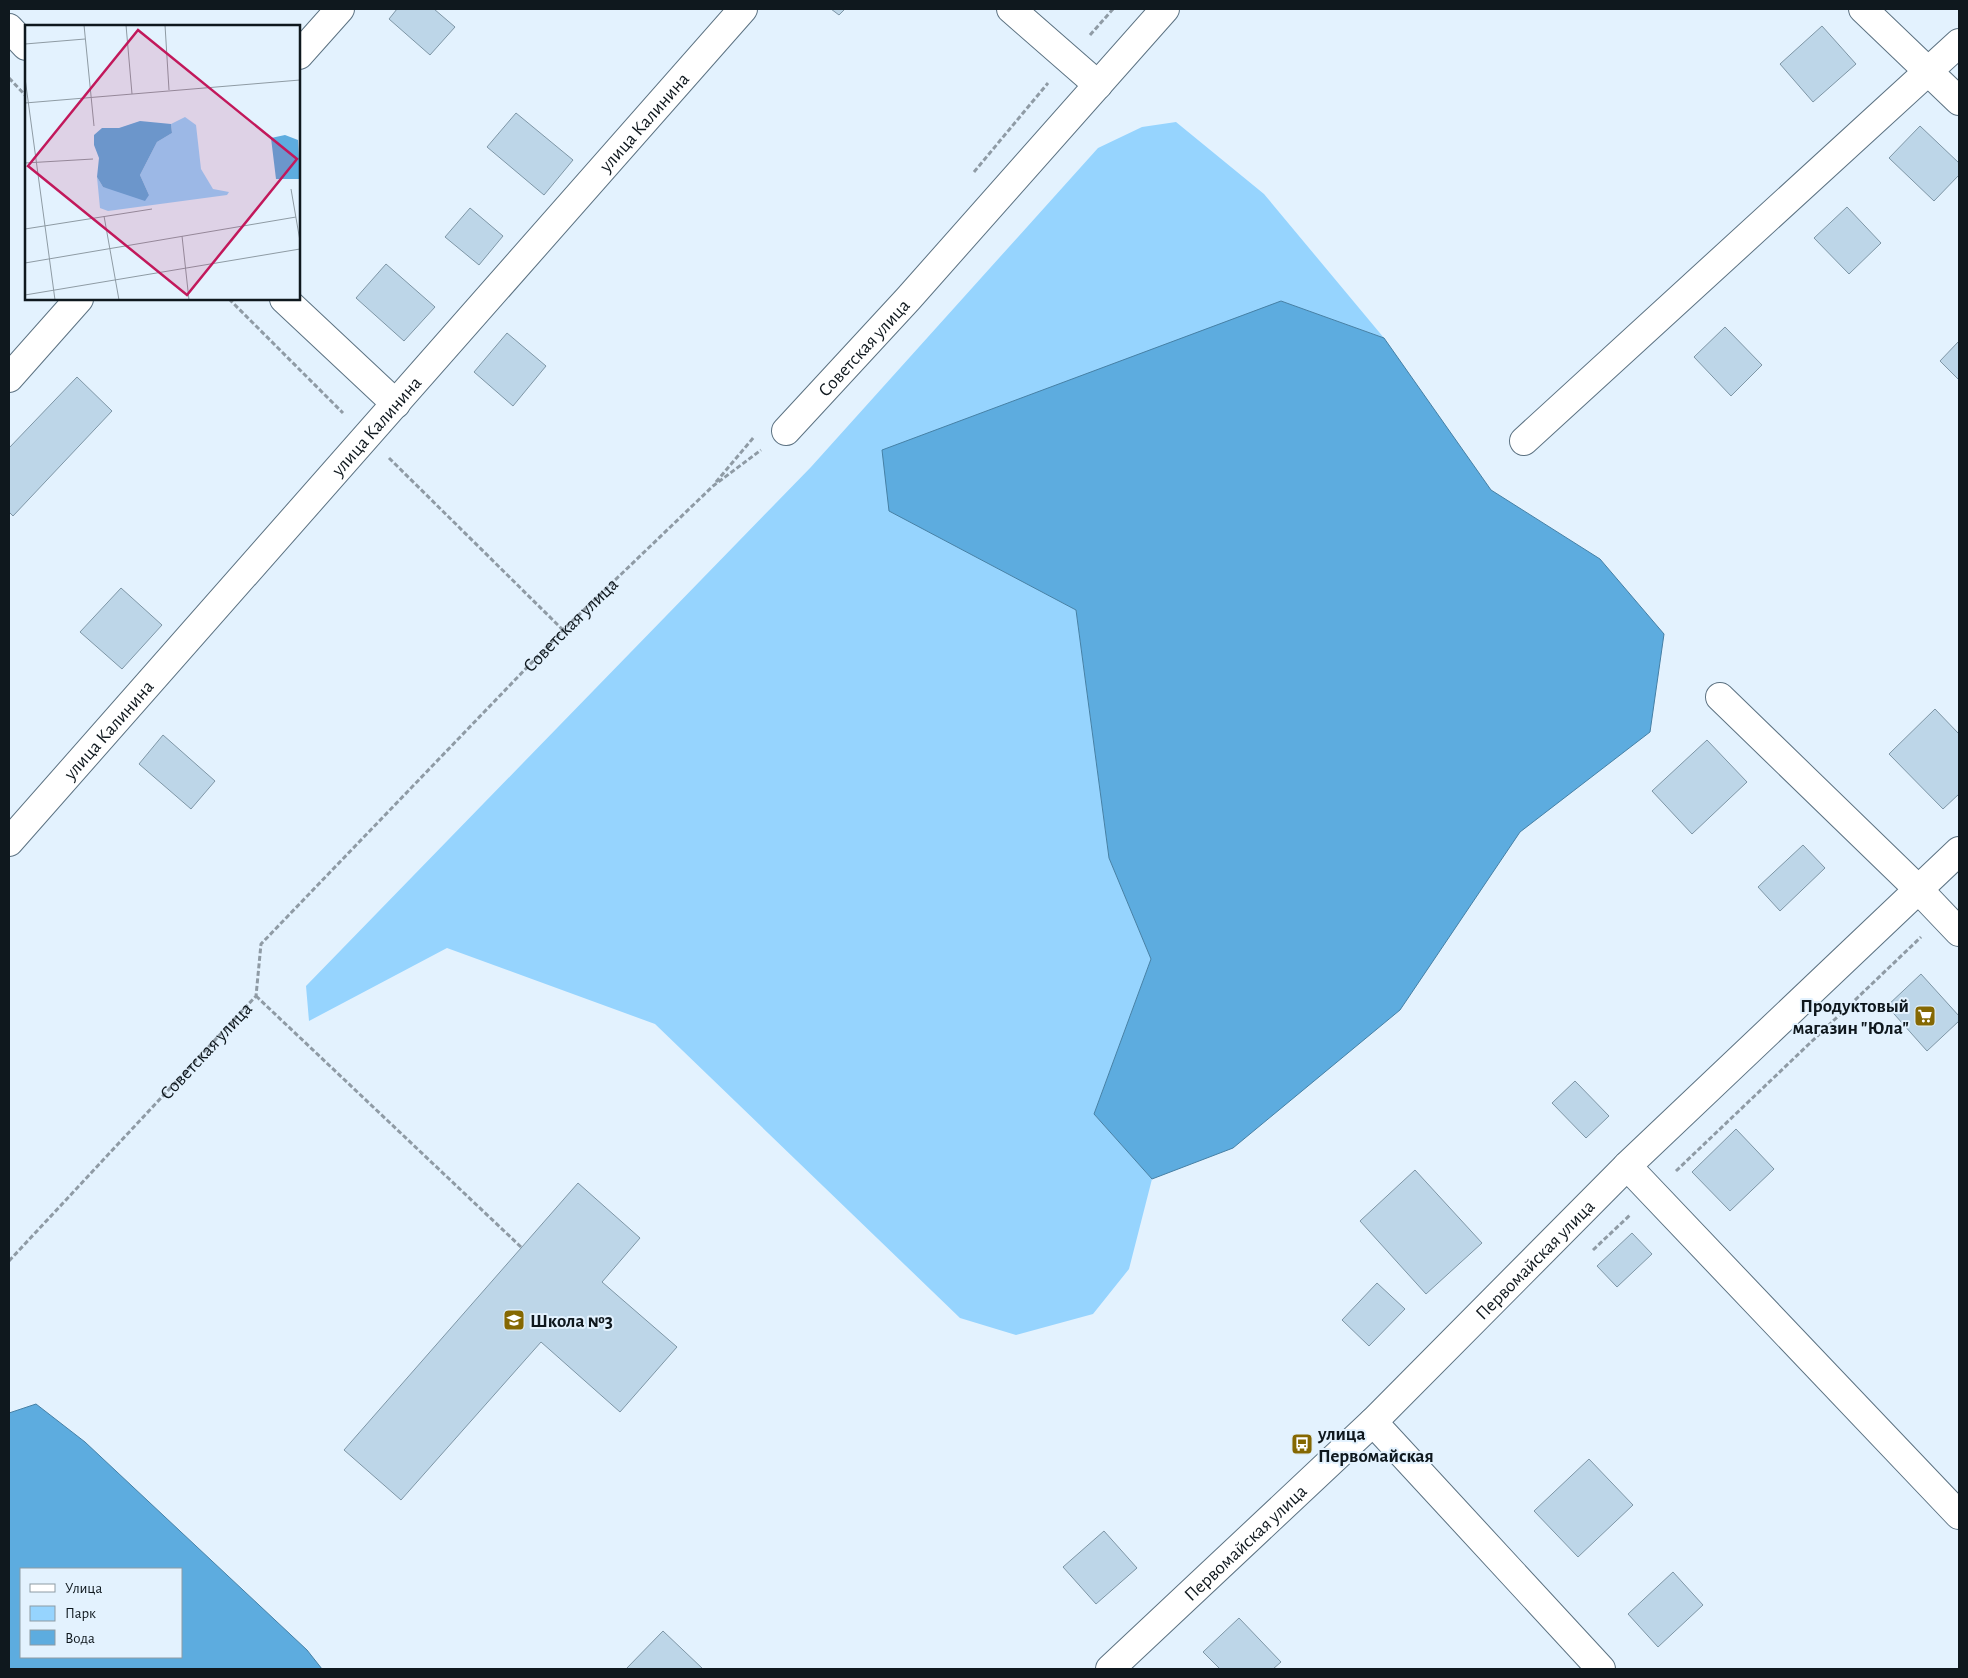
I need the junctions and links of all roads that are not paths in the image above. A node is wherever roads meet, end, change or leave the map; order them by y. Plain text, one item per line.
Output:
1 (340, 9) edge
2 (743, 9) edge
3 (1011, 9) edge
4 (1165, 9) edge
5 (1863, 9) edge
6 (9, 28) edge
7 (1959, 43) edge
8 (25, 45) edge
9 (300, 54) edge
10 (1928, 71) junction
11 (1098, 84) junction
12 (1959, 101) edge
13 (78, 300) edge
14 (285, 300) edge
15 (9, 378) edge
16 (396, 404) junction
17 (786, 431) road end
18 (1524, 440) dead end
19 (1720, 697) dead end
20 (9, 842) edge
21 (1959, 851) edge
22 (1919, 890) junction
23 (1959, 932) edge
24 (1627, 1166) junction
25 (1373, 1422) junction
26 (1959, 1515) edge
27 (1110, 1669) edge
28 (1601, 1669) edge

1 - 9 street
2 - 16 street, улица Калинина
3 - 11 street
4 - 11 street, Советская улица
5 - 10 street
6 - 8 street
7 - 10 street
10 - 12 street
10 - 18 street
11 - 17 street, Советская улица
13 - 15 street
14 - 16 street
16 - 20 street, улица Калинина
19 - 22 street
21 - 22 street, Первомайская улица
22 - 23 street
22 - 24 street, Первомайская улица
24 - 25 street, Первомайская улица
24 - 26 street
25 - 27 street, Первомайская улица
25 - 28 street

